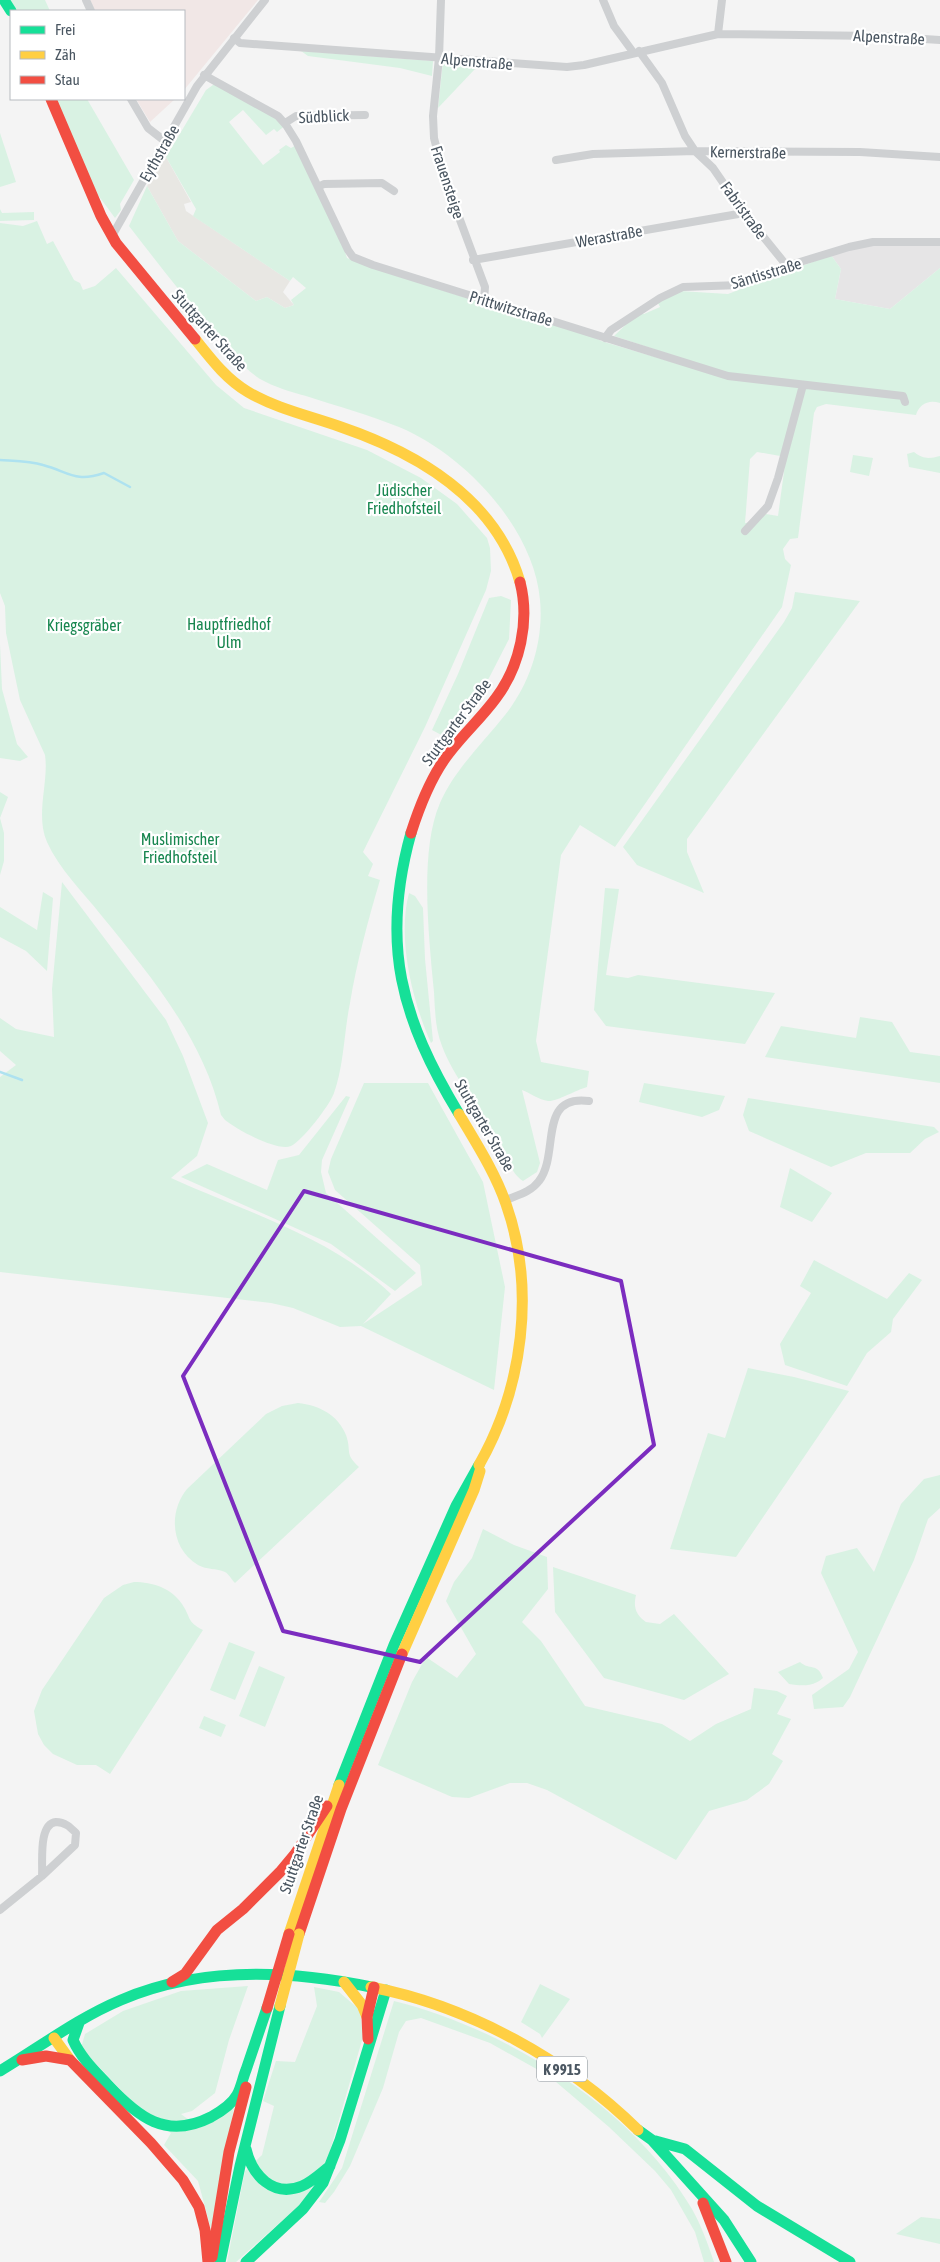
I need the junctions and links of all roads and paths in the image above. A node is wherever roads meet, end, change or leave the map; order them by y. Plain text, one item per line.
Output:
1 (264, 0) edge
2 (441, 0) edge
3 (602, 0) edge
4 (722, 0) edge
5 (718, 34) junction
6 (234, 38) junction
7 (940, 40) edge
8 (636, 52) junction
9 (439, 58) junction
10 (204, 75) junction
11 (51, 100) edge
12 (132, 100) edge
13 (365, 115) dead end
14 (285, 123) junction
15 (166, 142) junction
16 (695, 151) junction
17 (940, 156) edge
18 (556, 160) dead end
19 (318, 187) junction
20 (394, 191) dead end
21 (744, 213) junction
22 (112, 236) junction
23 (940, 242) edge
24 (473, 260) junction
25 (787, 266) junction
26 (484, 300) junction
27 (605, 338) junction
28 (803, 385) junction
29 (905, 402) dead end
30 (745, 531) dead end
31 (589, 1101) dead end
32 (506, 1200) junction
33 (484, 1458) junction
34 (336, 1792) junction
35 (42, 1876) junction
36 (0, 1910) edge
37 (294, 1934) junction
38 (344, 1982) junction
39 (167, 1985) junction
40 (380, 1989) junction
41 (267, 2008) junction
42 (367, 2017) junction
43 (79, 2023) junction
44 (54, 2038) junction
45 (368, 2044) junction
46 (70, 2060) junction
47 (16, 2061) junction
48 (0, 2071) edge
49 (652, 2140) junction
50 (245, 2147) junction
51 (331, 2165) junction
52 (697, 2190) junction
53 (209, 2262) edge
54 (220, 2262) edge
55 (246, 2262) edge
56 (726, 2262) edge
57 (751, 2262) edge
58 (850, 2262) edge

1 - 6 street, Eythstraße
2 - 9 street, Frauensteige
3 - 8 street, Fabristraße
4 - 5 street
5 - 7 street, Alpenstraße
5 - 8 street, Alpenstraße
6 - 9 street, Alpenstraße
6 - 10 street, Eythstraße
8 - 9 street, Alpenstraße
8 - 16 street, Fabristraße
9 - 24 street, Frauensteige
10 - 14 street, Prittwitzstraße
10 - 15 street, Eythstraße
11 - 22 main road, Stuttgarter Straße
12 - 15 street
13 - 14 street, Südblick
14 - 19 street, Prittwitzstraße
15 - 22 street, Eythstraße
16 - 17 street, Kernerstraße
16 - 18 street, Kernerstraße
16 - 21 street, Fabristraße
19 - 20 street
19 - 26 street, Prittwitzstraße
21 - 24 street, Werastraße
21 - 25 street, Fabristraße
22 - 32 main road, Stuttgarter Straße
23 - 25 street, Säntisstraße
24 - 26 street, Frauensteige
25 - 27 street, Säntisstraße
26 - 27 street, Prittwitzstraße
27 - 28 street, Prittwitzstraße
28 - 29 street, Prittwitzstraße
28 - 30 street
31 - 32 street
32 - 33 main road, Stuttgarter Straße
33 - 34 main road, Stuttgarter Straße
33 - 37 main road, Stuttgarter Straße
34 - 37 main road, Stuttgarter Straße
34 - 39 main road
35 - 35 street
35 - 36 street
37 - 41 main road, Stuttgarter Straße, bridge
37 - 50 main road, Stuttgarter Straße, bridge
38 - 39 main road, K 9915
38 - 40 main road, K 9915
38 - 42 main road
39 - 43 main road, K 9915
40 - 42 main road
40 - 45 main road
40 - 49 main road, K 9915
41 - 43 main road
41 - 53 main road, Stuttgarter Straße
42 - 45 main road
43 - 44 main road, K 9915
44 - 46 main road
44 - 47 main road, K 9915
45 - 51 main road
46 - 47 main road
46 - 53 main road
47 - 48 main road, K 9915
49 - 52 main road, K 9915
49 - 58 main road
50 - 51 main road
50 - 54 main road, Stuttgarter Straße
51 - 55 main road
52 - 56 main road, K 9915
52 - 57 main road, K 9915

